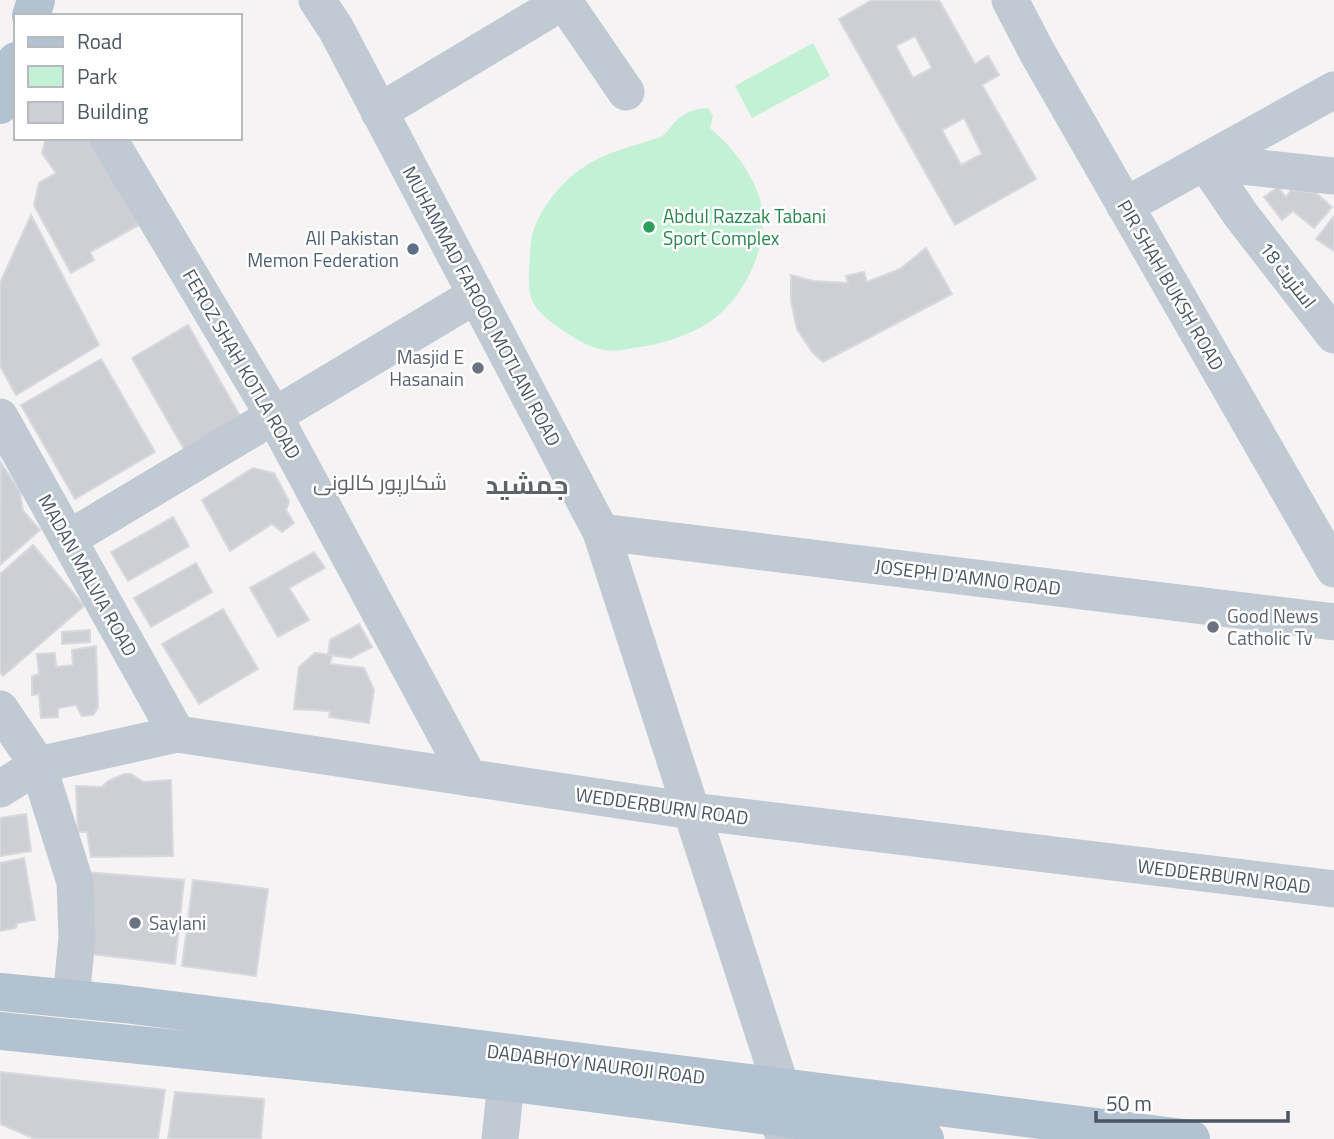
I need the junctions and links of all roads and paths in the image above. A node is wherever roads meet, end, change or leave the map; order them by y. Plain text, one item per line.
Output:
1 (317, 0) edge
2 (1010, 0) edge
3 (564, 1) edge
4 (14, 66) edge
5 (1334, 90) edge
6 (626, 92) dead end
7 (0, 105) edge
8 (379, 111) junction
9 (109, 140) edge
10 (1205, 162) junction
11 (1334, 176) edge
12 (1125, 206) junction
13 (476, 295) junction
14 (1334, 335) edge
15 (274, 416) junction
16 (0, 417) edge
17 (601, 533) junction
18 (68, 539) junction
19 (1334, 569) edge
20 (1334, 622) edge
21 (0, 709) edge
22 (177, 734) junction
23 (38, 765) junction
24 (469, 778) junction
25 (0, 789) edge
26 (692, 811) junction
27 (1334, 889) edge
28 (0, 992) edge
29 (71, 999) junction
30 (0, 1031) edge
31 (506, 1082) junction
32 (781, 1115) edge
33 (500, 1139) edge
34 (925, 1139) edge
35 (1191, 1139) edge

1 - 8 street, MUHAMMAD FAROOQ MOTLANI ROAD
2 - 12 street, PIR SHAH BUKSH ROAD
3 - 6 street
3 - 8 street
4 - 7 main road
5 - 10 street
8 - 13 street, MUHAMMAD FAROOQ MOTLANI ROAD
9 - 15 street, FEROZ SHAH KOTLA ROAD
10 - 11 street
10 - 12 street
10 - 14 street, اسٹریٹ 18
12 - 19 street, PIR SHAH BUKSH ROAD
13 - 15 street
13 - 17 street, MUHAMMAD FAROOQ MOTLANI ROAD
15 - 18 street
15 - 24 street, FEROZ SHAH KOTLA ROAD
16 - 18 street, MADAN MALVIA ROAD
17 - 20 street, JOSEPH D'AMNO ROAD
17 - 26 street, MUHAMMAD FAROOQ MOTLANI ROAD
18 - 22 street, MADAN MALVIA ROAD
21 - 23 street
22 - 23 street, WEDDERBURN ROAD
22 - 24 street, WEDDERBURN ROAD
23 - 25 street, WEDDERBURN ROAD
23 - 29 street
24 - 26 street, WEDDERBURN ROAD
26 - 27 street, WEDDERBURN ROAD
26 - 32 street, MUHAMMAD FAROOQ MOTLANI ROAD
28 - 29 main road, DADABHOY NAUROJI ROAD
29 - 32 main road, DADABHOY NAUROJI ROAD
30 - 31 main road
31 - 32 main road
31 - 33 street
32 - 34 main road
32 - 35 main road, DADABHOY NAUROJI ROAD

